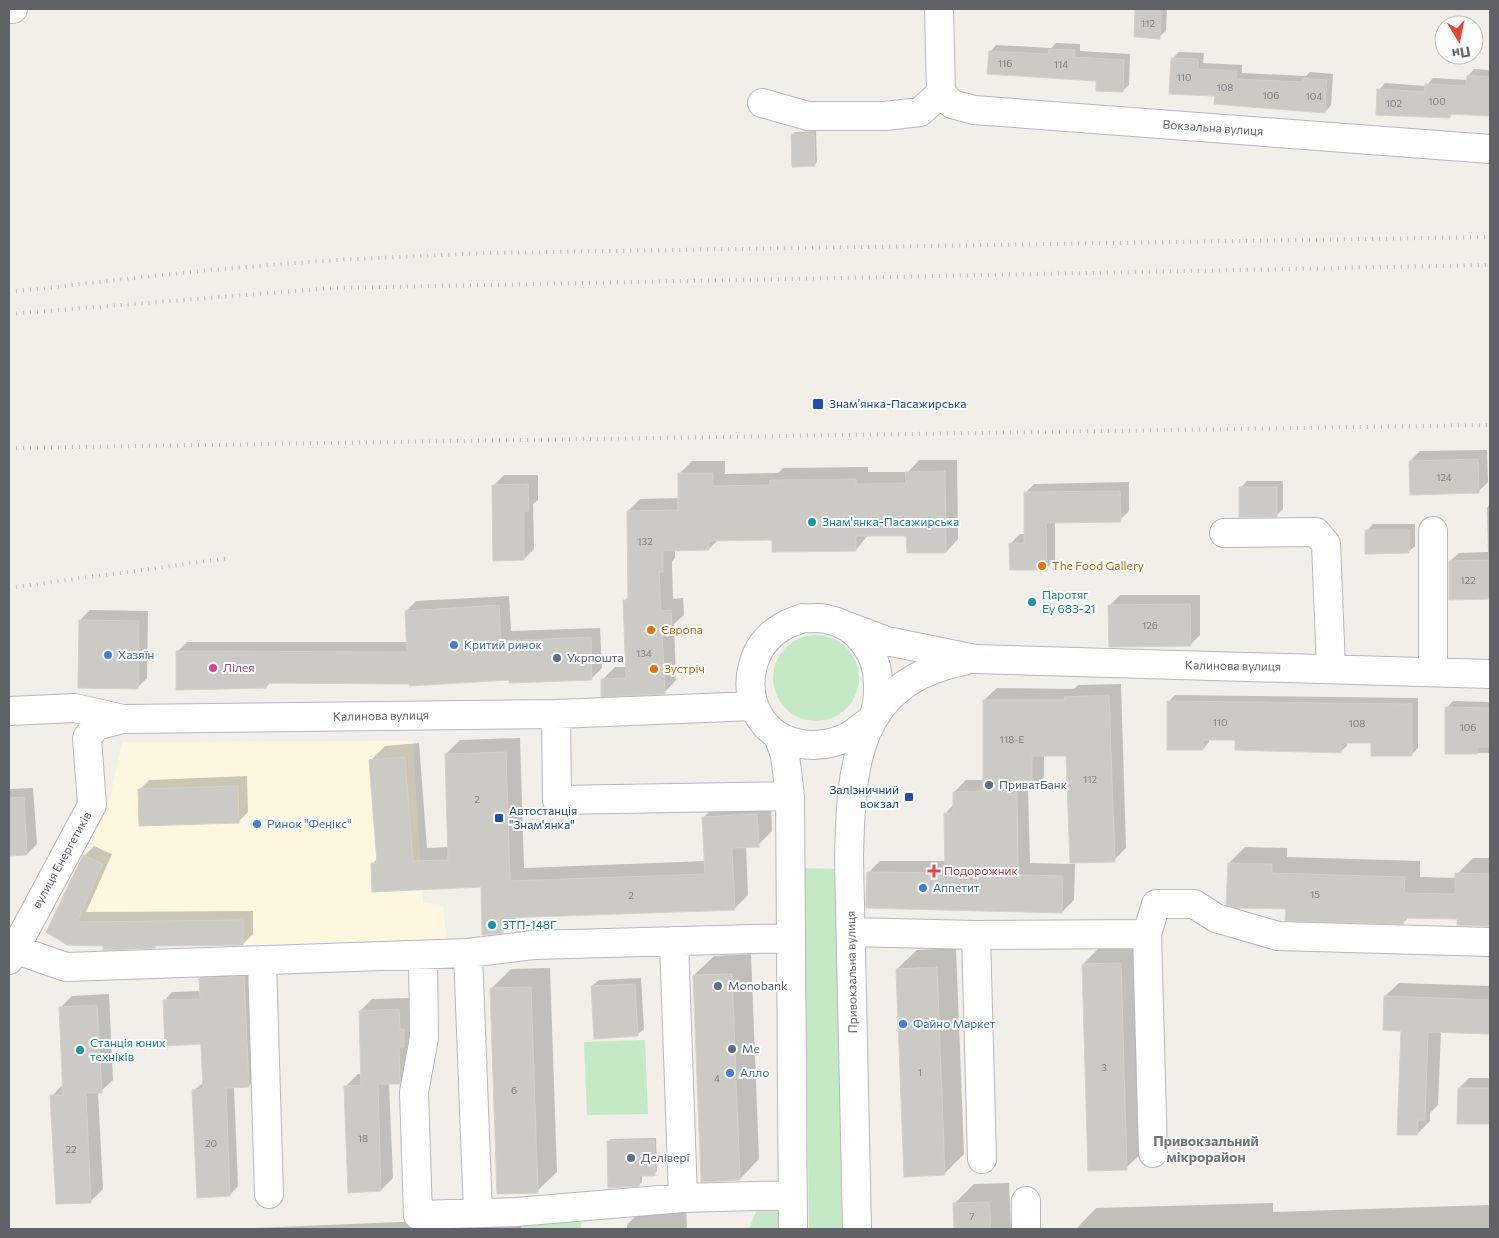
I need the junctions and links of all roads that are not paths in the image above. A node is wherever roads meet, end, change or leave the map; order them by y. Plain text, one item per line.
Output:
1 (9, 9) edge
2 (13, 9) edge
3 (939, 9) edge
4 (941, 93) junction
5 (762, 103) dead end
6 (1490, 149) edge
7 (1433, 531) dead end
8 (1224, 533) dead end
9 (847, 626) junction
10 (975, 659) junction
11 (1332, 668) junction
12 (1433, 672) junction
13 (1490, 674) edge
14 (754, 706) junction
15 (9, 711) edge
16 (556, 714) junction
17 (873, 717) junction
18 (123, 719) junction
19 (778, 736) junction
20 (790, 796) junction
21 (851, 932) junction
22 (1147, 934) junction
23 (976, 935) junction
24 (790, 938) junction
25 (674, 941) junction
26 (1490, 942) edge
27 (468, 953) junction
28 (12, 954) edge
29 (423, 955) junction
30 (262, 960) junction
31 (1153, 1153) dead end
32 (982, 1159) dead end
33 (269, 1194) dead end
34 (792, 1195) junction
35 (683, 1198) junction
36 (1026, 1202) dead end
37 (478, 1213) junction
38 (793, 1229) edge
39 (857, 1229) edge
40 (1026, 1229) edge

1 - 2 street
3 - 4 street
4 - 5 street
4 - 6 street, Вокзальна вулиця
7 - 12 street
8 - 11 street
9 - 10 street
9 - 14 street
9 - 17 street
10 - 11 street, Калинова вулиця
10 - 17 street
11 - 12 street, Калинова вулиця
12 - 13 street, Калинова вулиця
14 - 16 street, Калинова вулиця
14 - 19 street
15 - 18 street, Калинова вулиця
16 - 18 street, Калинова вулиця
16 - 20 street
17 - 19 street
17 - 21 street, Привокзальна вулиця
18 - 28 street, вулиця Енергетиків
19 - 20 street
20 - 24 street
21 - 23 street
21 - 39 street, Привокзальна вулиця
22 - 23 street
22 - 26 street
22 - 31 street
23 - 32 street
24 - 25 street
24 - 34 street
25 - 27 street
25 - 35 street
27 - 29 street
27 - 37 street
28 - 30 street
29 - 30 street
29 - 37 street
30 - 33 street
34 - 35 street
34 - 38 street
35 - 37 street
36 - 40 street

